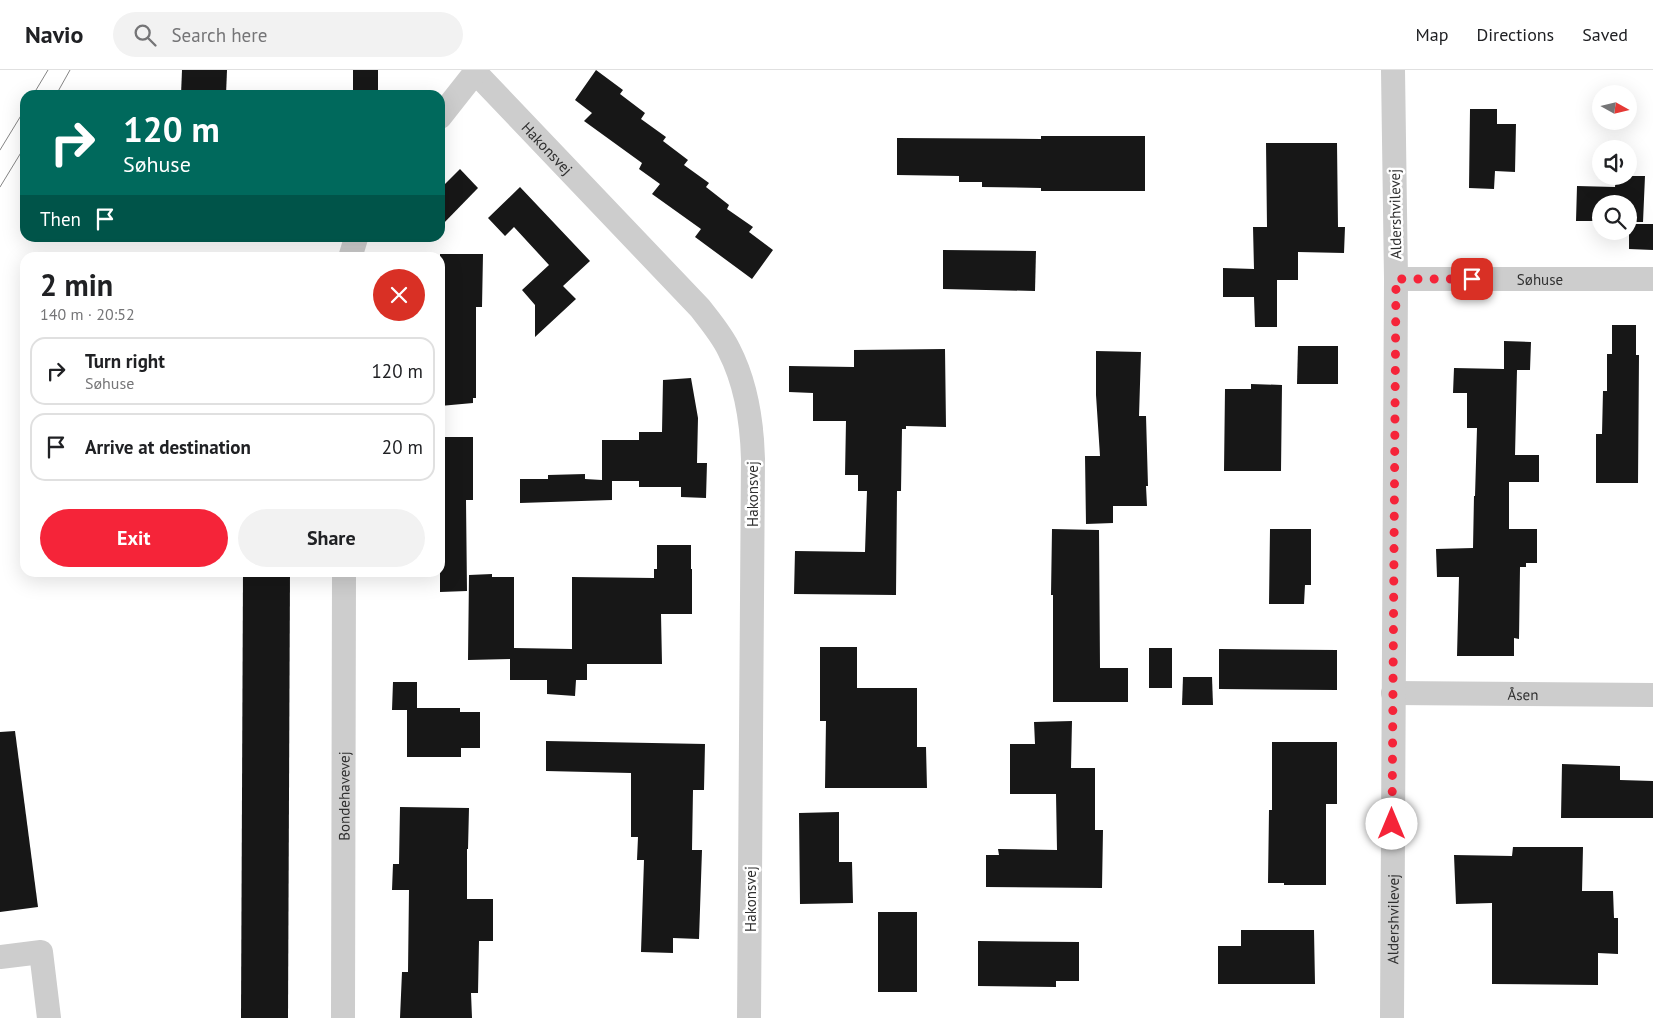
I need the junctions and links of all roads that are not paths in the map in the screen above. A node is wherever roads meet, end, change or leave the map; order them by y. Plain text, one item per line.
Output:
1 (1393, 70) edge
2 (476, 71) edge
3 (445, 111) edge
4 (1396, 279) junction
5 (1653, 279) edge
6 (344, 577) edge
7 (1393, 693) junction
8 (1653, 695) edge
9 (0, 957) edge
10 (50, 1018) edge
11 (343, 1018) edge
12 (749, 1018) edge
13 (1392, 1018) edge

1 - 4 street, Aldershvilevej
2 - 3 street
2 - 12 street, Hakonsvej
4 - 5 street, Søhuse
4 - 7 street, Aldershvilevej
6 - 11 street, Bondehavevej
7 - 8 street, Åsen
7 - 13 street, Aldershvilevej
9 - 10 street

